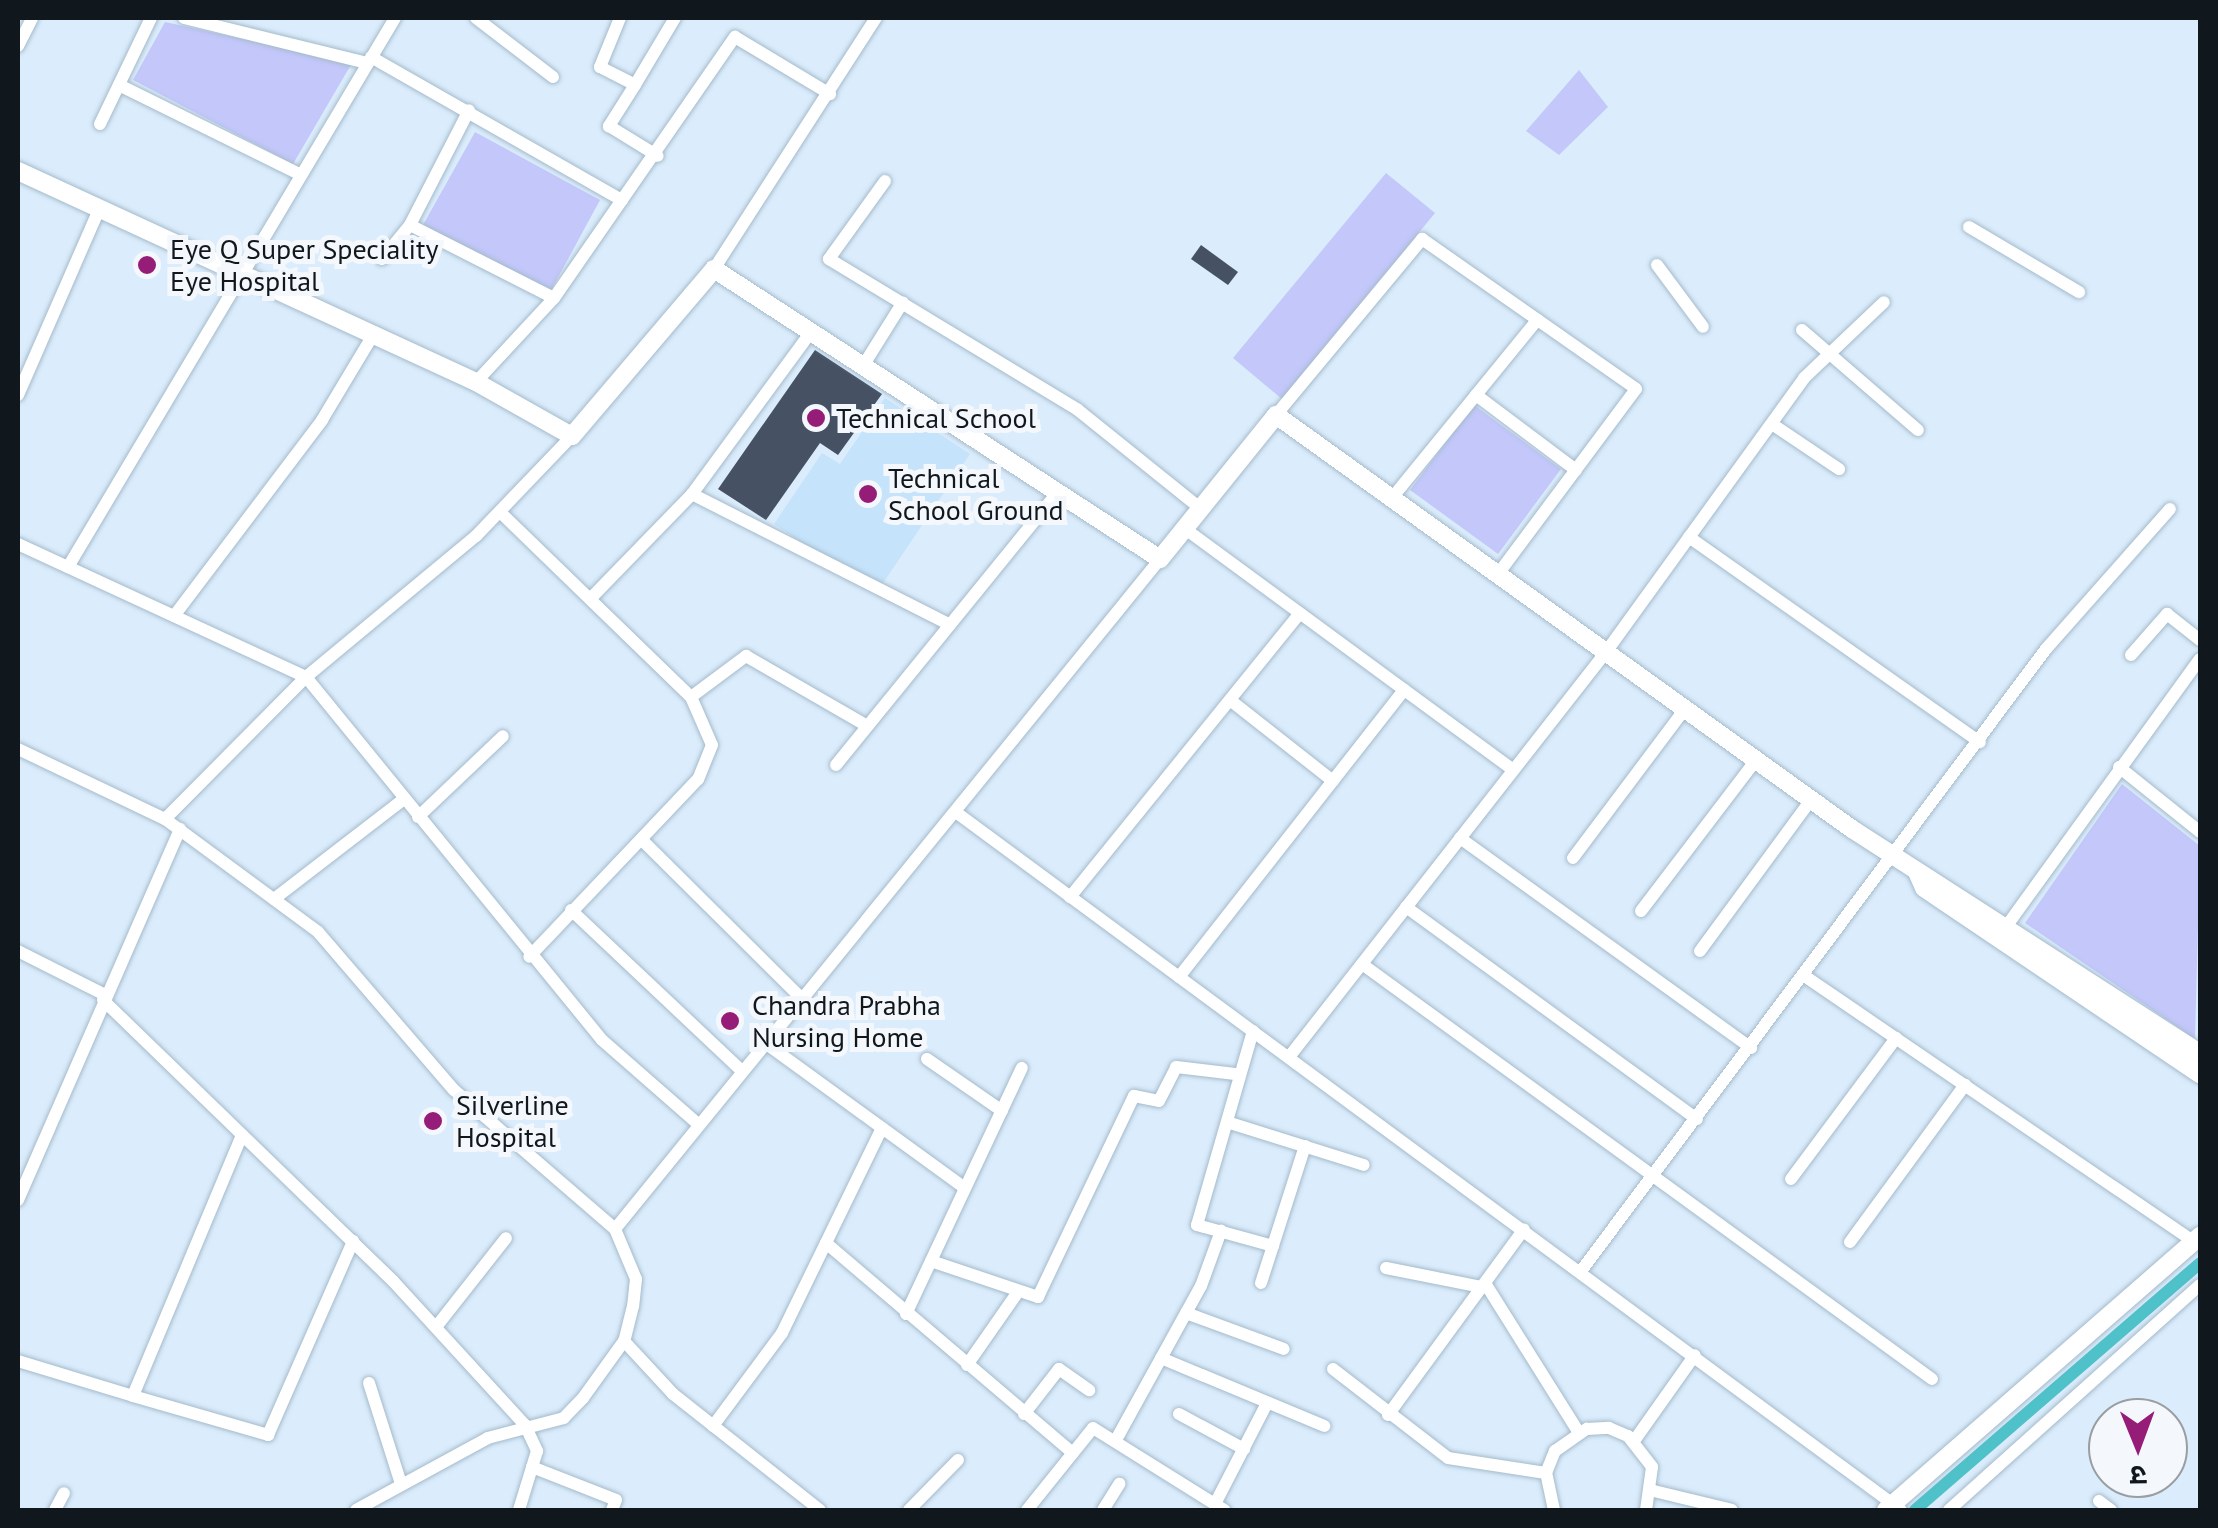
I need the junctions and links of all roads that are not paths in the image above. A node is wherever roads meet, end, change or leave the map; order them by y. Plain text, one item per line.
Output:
1 (32, 18) edge
2 (152, 18) edge
3 (184, 18) edge
4 (395, 18) edge
5 (476, 18) edge
6 (620, 18) edge
7 (675, 18) edge
8 (876, 18) edge
9 (19, 40) edge
10 (369, 60) junction
11 (553, 78) dead end
12 (119, 85) junction
13 (635, 85) junction
14 (830, 94) junction
15 (468, 110) junction
16 (100, 124) dead end
17 (658, 156) junction
18 (18, 172) edge
19 (301, 175) junction
20 (885, 181) dead end
21 (622, 200) junction
22 (99, 210) junction
23 (410, 225) junction
24 (1969, 226) dead end
25 (382, 259) dead end
26 (1657, 265) dead end
27 (714, 270) junction
28 (240, 278) junction
29 (2079, 292) dead end
30 (554, 298) junction
31 (903, 302) junction
32 (1884, 302) dead end
33 (1537, 320) junction
34 (1704, 327) dead end
35 (1802, 330) dead end
36 (811, 332) junction
37 (370, 340) junction
38 (1830, 354) junction
39 (864, 366) junction
40 (476, 382) junction
41 (18, 395) edge
42 (1476, 395) junction
43 (1276, 414) junction
44 (1772, 424) junction
45 (1918, 430) dead end
46 (572, 436) junction
47 (1838, 469) dead end
48 (1576, 470) junction
49 (1058, 492) junction
50 (692, 494) junction
51 (1392, 498) junction
52 (1200, 508) junction
53 (2170, 509) dead end
54 (500, 512) junction
55 (1184, 528) junction
56 (1689, 537) junction
57 (18, 544) edge
58 (1160, 559) junction
59 (68, 567) junction
60 (1498, 574) junction
61 (591, 598) junction
62 (1300, 613) junction
63 (174, 616) junction
64 (950, 624) junction
65 (2200, 640) edge
66 (1606, 652) junction
67 (2131, 655) dead end
68 (2200, 659) edge
69 (306, 677) junction
70 (1404, 690) junction
71 (692, 697) junction
72 (1230, 700) junction
73 (1685, 709) junction
74 (867, 726) junction
75 (503, 736) dead end
76 (1980, 742) junction
77 (18, 750) edge
78 (1756, 760) junction
79 (836, 765) dead end
80 (2119, 768) junction
81 (1513, 770) junction
82 (1333, 781) junction
83 (404, 799) junction
84 (1812, 800) junction
85 (957, 814) junction
86 (418, 818) junction
87 (165, 819) junction
88 (180, 830) junction
89 (2200, 832) edge
90 (1460, 838) junction
91 (643, 842) junction
92 (1573, 858) dead end
93 (1896, 859) junction
94 (1917, 872) junction
95 (1070, 897) junction
96 (274, 898) junction
97 (1406, 907) junction
98 (572, 910) junction
99 (1641, 910) dead end
100 (2008, 924) junction
101 (18, 951) edge
102 (1700, 952) dead end
103 (529, 957) junction
104 (1362, 964) junction
105 (1179, 977) junction
106 (1806, 977) junction
107 (104, 997) junction
108 (806, 1003) junction
109 (1252, 1031) junction
110 (1896, 1038) junction
111 (768, 1045) junction
112 (1751, 1048) junction
113 (1289, 1057) junction
114 (927, 1060) dead end
115 (2198, 1062) edge
116 (1022, 1068) dead end
117 (742, 1071) junction
118 (1236, 1074) junction
119 (1965, 1085) junction
120 (1002, 1111) junction
121 (1697, 1119) junction
122 (1230, 1123) junction
123 (698, 1124) junction
124 (882, 1128) junction
125 (242, 1135) junction
126 (1305, 1146) junction
127 (1364, 1165) dead end
128 (1652, 1178) junction
129 (1791, 1179) dead end
130 (965, 1188) junction
131 (18, 1200) edge
132 (615, 1229) junction
133 (1524, 1229) junction
134 (1221, 1232) junction
135 (506, 1238) dead end
136 (2198, 1239) edge
137 (352, 1241) junction
138 (1850, 1242) dead end
139 (826, 1244) junction
140 (1273, 1246) junction
141 (931, 1261) junction
142 (1386, 1268) dead end
143 (1581, 1271) junction
144 (1261, 1283) dead end
145 (1483, 1285) junction
146 (2200, 1285) edge
147 (1018, 1292) junction
148 (1186, 1313) junction
149 (906, 1314) junction
150 (436, 1327) junction
151 (624, 1341) junction
152 (1284, 1349) dead end
153 (1695, 1355) junction
154 (1161, 1358) junction
155 (18, 1361) edge
156 (967, 1366) junction
157 (1332, 1370) dead end
158 (1932, 1379) dead end
159 (370, 1384) dead end
160 (1089, 1390) dead end
161 (132, 1396) junction
162 (1266, 1407) junction
163 (1024, 1414) junction
164 (1179, 1414) dead end
165 (1388, 1414) junction
166 (526, 1425) junction
167 (713, 1426) junction
168 (1324, 1426) dead end
169 (1578, 1433) junction
170 (1117, 1438) junction
171 (1634, 1440) junction
172 (1244, 1449) junction
173 (1073, 1453) junction
174 (958, 1460) dead end
175 (532, 1466) junction
176 (1546, 1473) junction
177 (400, 1481) junction
178 (1119, 1484) dead end
179 (1654, 1491) junction
180 (64, 1493) dead end
181 (1220, 1507) edge
182 (1895, 1508) edge
183 (55, 1510) edge
184 (356, 1510) edge
185 (519, 1510) edge
186 (612, 1510) edge
187 (820, 1510) edge
188 (909, 1510) edge
189 (1027, 1510) edge
190 (1103, 1510) edge
191 (1554, 1510) edge
192 (1646, 1510) edge
193 (1732, 1510) edge
194 (1949, 1510) edge

1 - 9 street
2 - 12 street
3 - 10 street
4 - 10 street
5 - 11 street
6 - 13 street
7 - 13 street
8 - 14 street
10 - 15 street
10 - 19 street
12 - 16 street
12 - 19 street
13 - 17 street
14 - 17 street
14 - 27 street
15 - 21 street
15 - 23 street
17 - 21 street
18 - 22 street
19 - 28 street
20 - 31 street
21 - 30 street
22 - 28 street
22 - 41 street
23 - 25 street
23 - 30 street
24 - 29 street
26 - 34 street
27 - 36 street
27 - 46 street
28 - 37 street
28 - 59 street
30 - 40 street
31 - 39 street
31 - 52 street
32 - 38 street
33 - 42 street
33 - 43 street
33 - 48 street
35 - 38 street
36 - 39 street
36 - 50 street
37 - 40 street
37 - 63 street
38 - 44 street
38 - 45 street
39 - 49 street
40 - 46 street
42 - 48 street
42 - 51 street
43 - 51 street
43 - 52 street
44 - 47 street
44 - 56 street
46 - 54 street
48 - 60 street
49 - 58 street
49 - 64 street
50 - 61 street
50 - 64 street
51 - 60 street
52 - 55 street
53 - 76 street
54 - 61 street
54 - 69 street
55 - 58 street
55 - 62 street
56 - 66 street
56 - 76 street
57 - 59 street
58 - 85 street
59 - 63 street
60 - 66 street
61 - 71 street
62 - 70 street
62 - 72 street
63 - 69 street
64 - 74 street
65 - 67 street
66 - 73 street
66 - 81 street
68 - 80 street
69 - 83 street
69 - 87 street
70 - 81 street
70 - 82 street
71 - 74 street
71 - 91 street
72 - 82 street
72 - 95 street
73 - 78 street
73 - 92 street
74 - 79 street
75 - 86 street
76 - 93 street
77 - 87 street
78 - 84 street
78 - 99 street
80 - 89 street
80 - 100 street
81 - 90 street
82 - 105 street
83 - 86 street
83 - 96 street
84 - 93 street
84 - 102 street
85 - 95 street
85 - 108 street
86 - 103 street
87 - 88 street
88 - 96 street
88 - 107 street
90 - 97 street
90 - 112 street
91 - 98 street
91 - 108 street
93 - 94 street
93 - 106 street
94 - 100 street
94 - 115 street
95 - 105 street
96 - 132 street
97 - 104 street
97 - 121 street
98 - 103 street
98 - 117 street
100 - 115 street
101 - 107 street
103 - 123 street
104 - 113 street
104 - 128 street
105 - 109 street
106 - 110 street
106 - 112 street
107 - 125 street
107 - 131 street
108 - 111 street
109 - 113 street
109 - 118 street
110 - 119 street
110 - 129 street
111 - 117 street
111 - 124 street
112 - 121 street
113 - 133 street
114 - 120 street
116 - 120 street
117 - 123 street
118 - 122 street
118 - 147 street
119 - 136 street
119 - 138 street
120 - 130 street
121 - 128 street
122 - 126 street
122 - 134 street
123 - 132 street
124 - 130 street
124 - 139 street
125 - 137 street
125 - 161 street
126 - 127 street
126 - 140 street
128 - 143 street
128 - 158 street
130 - 141 street
132 - 151 street
133 - 143 street
133 - 145 street
134 - 140 street
134 - 148 street
135 - 150 street
136 - 182 street
137 - 150 street
137 - 161 street
139 - 149 street
139 - 167 street
140 - 144 street
141 - 147 street
141 - 149 street
142 - 145 street
143 - 153 street
145 - 165 street
145 - 169 street
146 - 194 street
147 - 156 street
148 - 152 street
148 - 154 street
149 - 156 street
150 - 166 street
151 - 166 street
151 - 167 street
153 - 171 street
153 - 182 street
154 - 162 street
154 - 170 street
155 - 161 street
156 - 163 street
157 - 165 street
159 - 177 street
160 - 163 street
162 - 168 street
162 - 172 street
163 - 173 street
164 - 172 street
165 - 176 street
166 - 175 street
166 - 177 street
167 - 187 street
169 - 171 street
169 - 176 street
170 - 173 street
170 - 181 street
171 - 179 street
172 - 181 street
173 - 189 street
174 - 188 street
175 - 185 street
175 - 186 street
176 - 191 street
177 - 184 street
178 - 190 street
179 - 192 street
179 - 193 street
180 - 183 street

